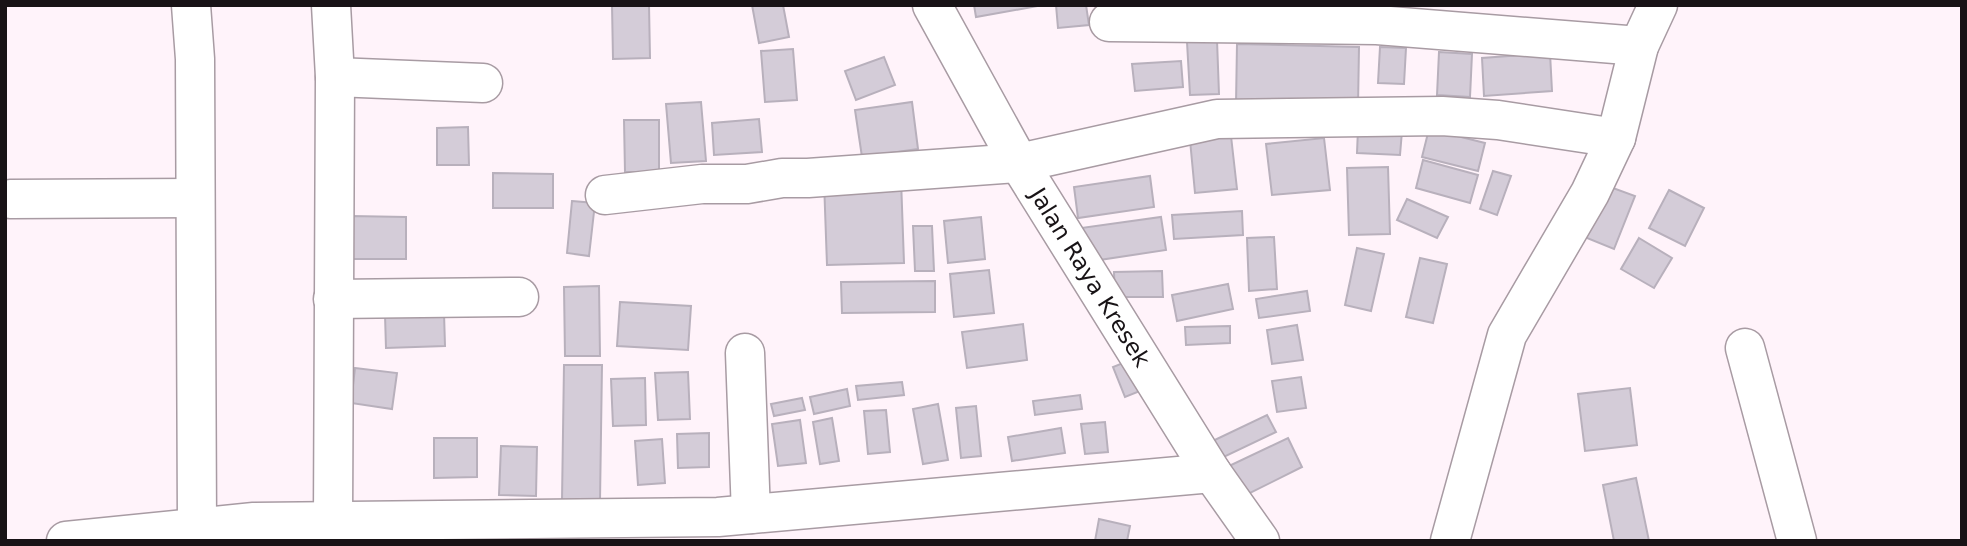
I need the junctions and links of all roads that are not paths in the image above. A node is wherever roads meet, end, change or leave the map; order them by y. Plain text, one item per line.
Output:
1 (191, 5) edge
2 (331, 5) edge
3 (932, 5) edge
4 (1658, 5) edge
5 (1109, 22) dead end
6 (1639, 46) junction
7 (335, 77) junction
8 (483, 83) dead end
9 (1616, 138) junction
10 (1019, 163) junction
11 (605, 195) dead end
12 (195, 198) junction
13 (10, 199) dead end
14 (519, 297) dead end
15 (333, 299) junction
16 (1745, 348) dead end
17 (745, 353) dead end
18 (1212, 473) junction
19 (751, 514) junction
20 (333, 523) junction
21 (197, 528) junction
22 (253, 532) edge
23 (66, 541) edge
24 (1260, 541) edge
25 (1450, 541) edge
26 (1797, 541) edge

1 - 12 street
2 - 7 street
3 - 10 street, Jalan Raya Kresek
4 - 6 street
5 - 6 street
6 - 9 street
7 - 8 street
7 - 15 street
9 - 10 street
9 - 25 street
10 - 11 street
10 - 18 street, Jalan Raya Kresek
12 - 13 street
12 - 21 street
14 - 15 street
15 - 20 street
16 - 26 street
17 - 19 street
18 - 19 street
18 - 24 street, Jalan Raya Kresek
19 - 20 street
20 - 22 street
21 - 22 street
21 - 23 street

